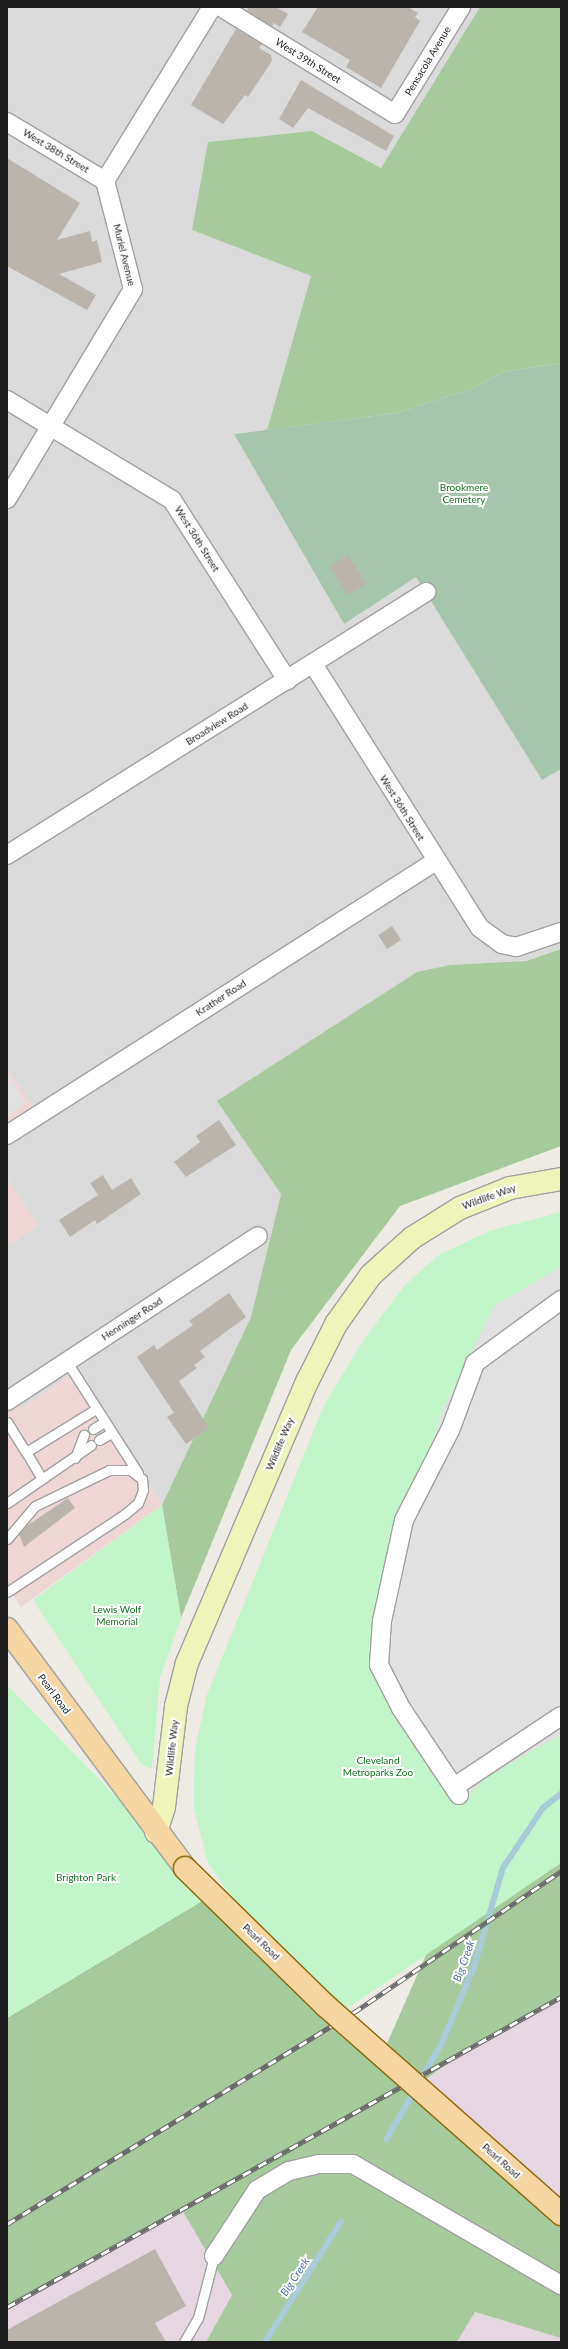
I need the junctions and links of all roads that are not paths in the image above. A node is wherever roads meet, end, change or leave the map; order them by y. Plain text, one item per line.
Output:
1 (212, 7) edge
2 (221, 7) edge
3 (461, 7) edge
4 (395, 114) joint
5 (7, 122) edge
6 (105, 181) junction
7 (7, 400) edge
8 (50, 427) junction
9 (7, 499) edge
10 (426, 592) dead end
11 (313, 664) junction
12 (287, 680) junction
13 (7, 855) edge
14 (436, 861) junction
15 (561, 932) edge
16 (7, 1136) edge
17 (561, 1179) edge
18 (258, 1236) dead end
19 (561, 1300) edge
20 (66, 1362) junction
21 (7, 1401) edge
22 (96, 1409) junction
23 (7, 1422) edge
24 (104, 1422) junction
25 (93, 1429) dead end
26 (112, 1433) junction
27 (84, 1435) dead end
28 (99, 1440) dead end
29 (91, 1445) dead end
30 (26, 1452) junction
31 (75, 1458) junction
32 (42, 1479) junction
33 (142, 1479) junction
34 (7, 1503) edge
35 (7, 1539) edge
36 (7, 1592) edge
37 (7, 1628) edge
38 (561, 1716) edge
39 (156, 1832) junction
40 (561, 2214) edge
41 (214, 2256) joint
42 (561, 2285) edge
43 (184, 2342) edge

1 - 6 street
2 - 4 street, West 39th Street
3 - 4 street, Pensacola Avenue
5 - 6 street, West 38th Street
6 - 8 street, Muriel Avenue
7 - 8 street, West 36th Street
8 - 9 street, Muriel Avenue
8 - 12 street, West 36th Street
10 - 11 street, Broadview Road
11 - 12 street, Broadview Road
11 - 14 street, West 36th Street
12 - 13 street, Broadview Road
14 - 15 street, West 36th Street
14 - 16 street, Krather Road
17 - 39 street, Wildlife Way
18 - 20 street, Henninger Road
19 - 38 street
20 - 21 street, Henninger Road
20 - 22 lane
22 - 24 lane
22 - 30 lane
23 - 30 lane
24 - 25 lane
24 - 26 lane
26 - 28 lane
26 - 33 lane
27 - 31 lane
29 - 31 lane
30 - 32 lane
31 - 32 lane
32 - 34 lane
33 - 35 lane
33 - 36 lane
37 - 39 main road, Pearl Road
39 - 40 main road, Pearl Road, bridge
41 - 42 street
41 - 43 lane

